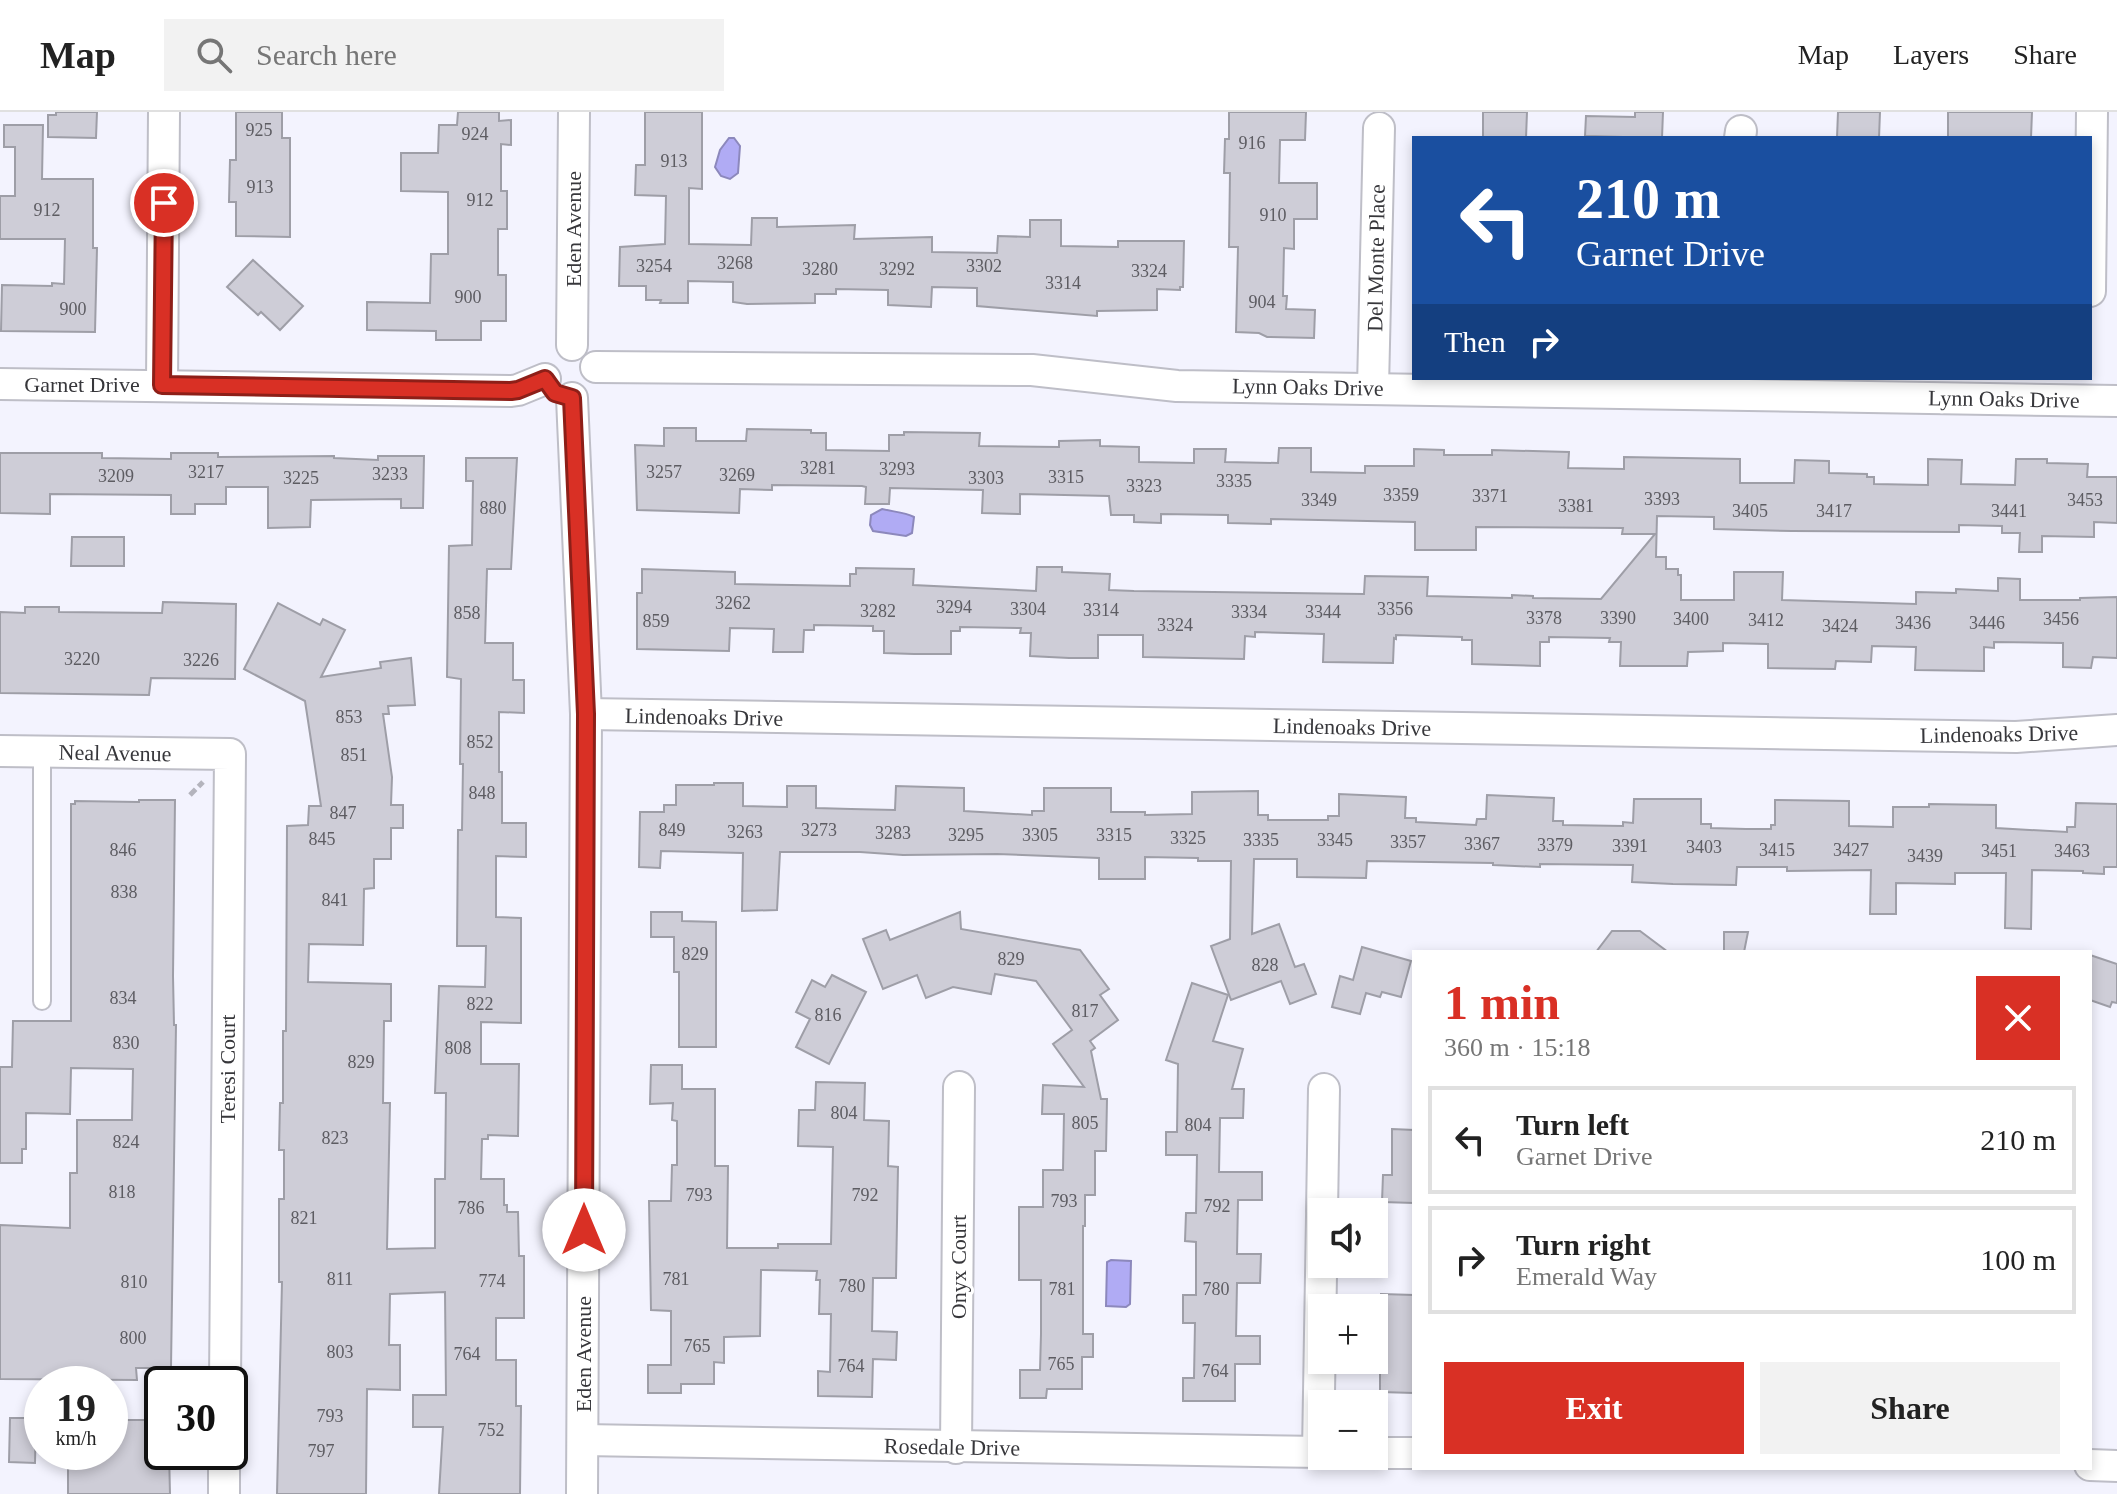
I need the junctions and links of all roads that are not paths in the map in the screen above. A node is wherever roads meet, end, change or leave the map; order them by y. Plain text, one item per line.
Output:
1 (164, 112) edge
2 (574, 112) edge
3 (2092, 112) edge
4 (1379, 128) dead end
5 (2092, 136) edge
6 (572, 345) junction
7 (596, 367) junction
8 (545, 379) junction
9 (0, 384) edge
10 (162, 385) junction
11 (1373, 387) junction
12 (1734, 387) edge
13 (2098, 393) edge
14 (572, 398) junction
15 (586, 714) junction
16 (2117, 730) edge
17 (0, 751) edge
18 (42, 751) junction
19 (230, 754) joint
20 (42, 1001) dead end
21 (959, 1087) dead end
22 (1324, 1089) dead end
23 (1322, 1198) edge
24 (1321, 1278) edge
25 (225, 1366) edge
26 (1321, 1390) edge
27 (583, 1440) junction
28 (956, 1448) junction
29 (1308, 1452) edge
30 (1388, 1453) edge
31 (1412, 1453) edge
32 (2092, 1465) edge
33 (2117, 1466) edge
34 (224, 1470) edge
35 (224, 1494) edge
36 (582, 1494) edge

1 - 10 street
2 - 6 street, Eden Avenue
3 - 5 street
4 - 11 street, Del Monte Place
6 - 7 street
6 - 8 street
7 - 11 street, Lynn Oaks Drive
7 - 14 street
8 - 10 street, Garnet Drive
8 - 14 street
9 - 10 street, Garnet Drive
11 - 12 street, Lynn Oaks Drive
12 - 13 street, Lynn Oaks Drive
14 - 15 street, Eden Avenue
15 - 16 street, Lindenoaks Drive
15 - 27 street, Eden Avenue
17 - 18 street, Neal Avenue
18 - 19 street, Neal Avenue
18 - 20 lane
19 - 25 street, Teresi Court
21 - 28 street, Onyx Court
22 - 23 street
24 - 26 street
27 - 28 street, Rosedale Drive
27 - 36 street, Eden Avenue
28 - 29 street, Rosedale Drive
30 - 31 street
32 - 33 street
34 - 35 street

